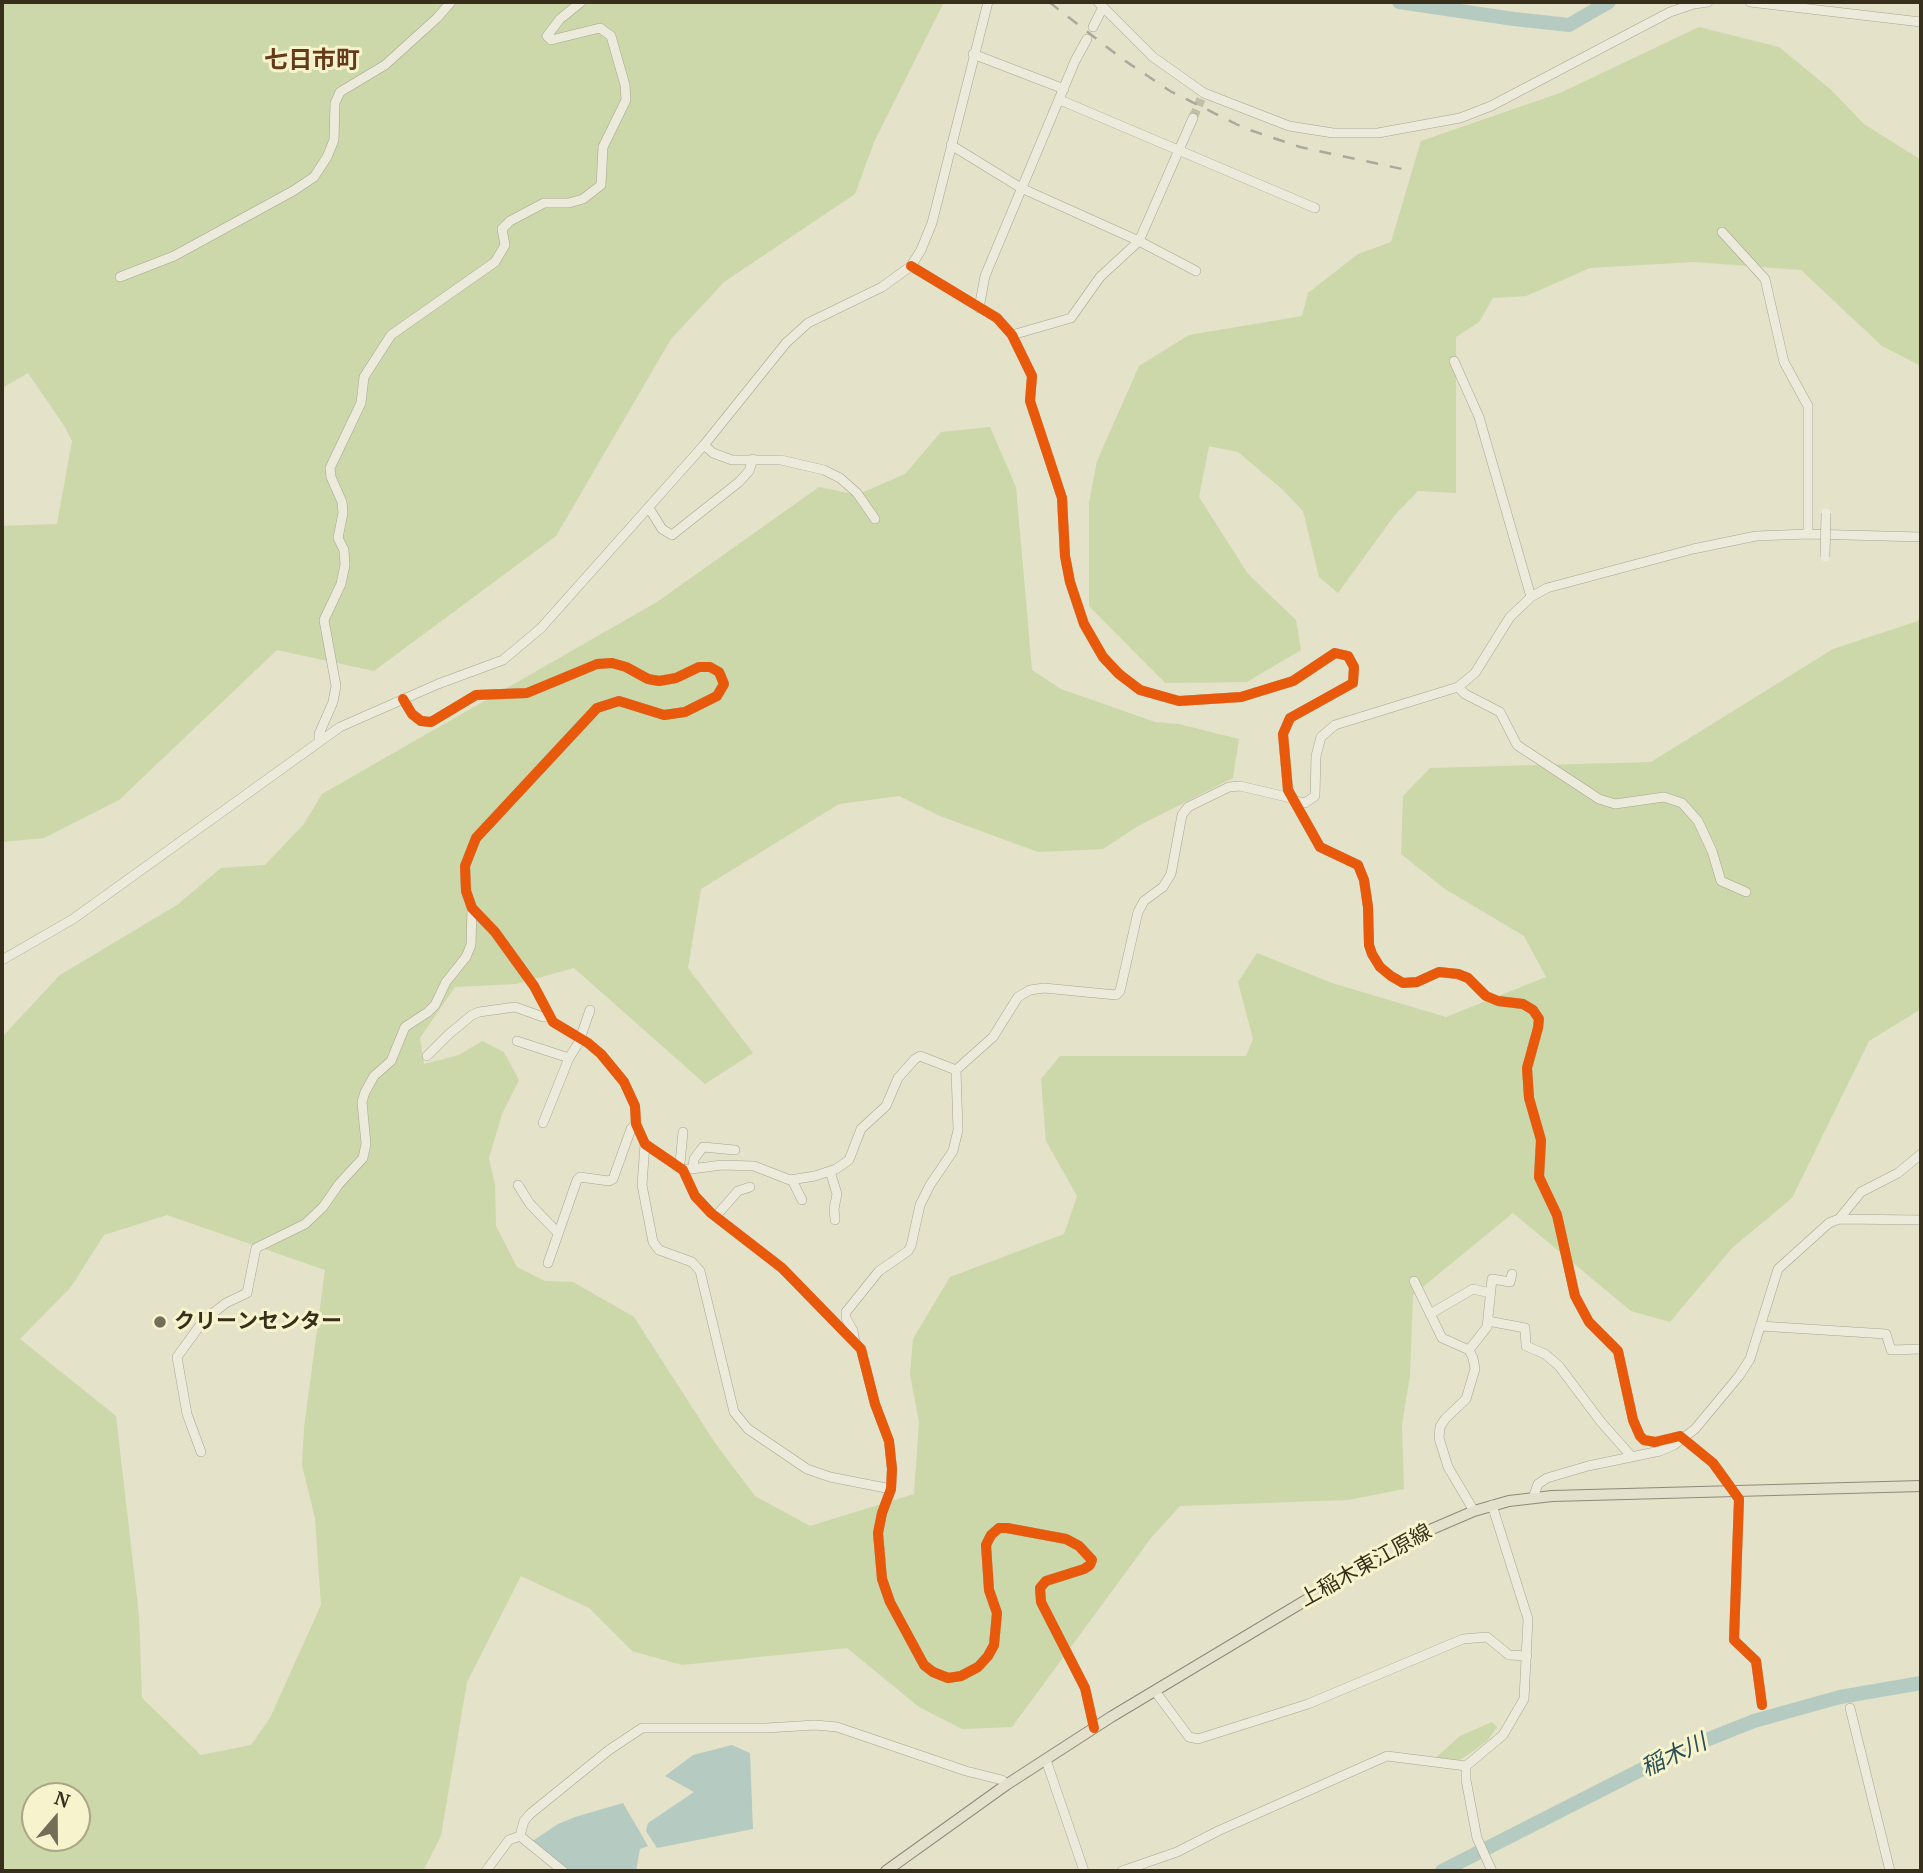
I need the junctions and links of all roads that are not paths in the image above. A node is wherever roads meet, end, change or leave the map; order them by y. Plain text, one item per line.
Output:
1 (451, 2) edge
2 (581, 2) edge
3 (988, 2) edge
4 (1708, 2) edge
5 (1750, 2) edge
6 (1100, 5) edge
7 (1921, 22) edge
8 (1093, 27) dead end
9 (1087, 39) dead end
10 (973, 54) junction
11 (1064, 89) junction
12 (1060, 100) junction
13 (1193, 118) tunnel mouth
14 (951, 145) junction
15 (1179, 152) junction
16 (1021, 188) junction
17 (1315, 208) dead end
18 (1722, 232) dead end
19 (1139, 241) junction
20 (911, 266) junction
21 (1196, 271) dead end
22 (120, 278) dead end
23 (979, 307) junction
24 (1012, 335) junction
25 (1454, 361) dead end
26 (704, 445) junction
27 (753, 459) junction
28 (649, 508) junction
29 (1826, 513) dead end
30 (875, 519) dead end
31 (1808, 534) junction
32 (1921, 537) edge
33 (1825, 557) dead end
34 (1531, 597) junction
35 (1458, 687) junction
36 (403, 699) junction
37 (319, 742) junction
38 (1315, 796) junction
39 (1293, 800) junction
40 (1305, 819) junction
41 (1746, 892) dead end
42 (472, 908) junction
43 (2, 960) edge
44 (590, 1010) dead end
45 (550, 1017) junction
46 (580, 1038) junction
47 (517, 1041) dead end
48 (427, 1056) dead end
49 (569, 1058) junction
50 (956, 1070) junction
51 (543, 1123) dead end
52 (636, 1124) junction
53 (683, 1132) dead end
54 (645, 1144) junction
55 (735, 1150) dead end
56 (1921, 1154) edge
57 (685, 1168) junction
58 (830, 1171) junction
59 (792, 1180) junction
60 (518, 1185) dead end
61 (750, 1187) dead end
62 (802, 1200) dead end
63 (716, 1216) junction
64 (1839, 1219) junction
65 (835, 1220) dead end
66 (1921, 1220) edge
67 (558, 1234) junction
68 (548, 1263) dead end
69 (1512, 1274) dead end
70 (1414, 1281) dead end
71 (1490, 1293) junction
72 (1430, 1314) junction
73 (1488, 1321) junction
74 (1760, 1326) junction
75 (855, 1342) junction
76 (1921, 1349) edge
77 (1469, 1350) junction
78 (1683, 1439) junction
79 (201, 1452) dead end
80 (1632, 1457) junction
81 (1921, 1486) edge
82 (891, 1489) junction
83 (1734, 1491) junction
84 (1533, 1498) junction
85 (1492, 1505) junction
86 (1474, 1511) junction
87 (1527, 1656) junction
88 (1155, 1690) junction
89 (1762, 1705) dead end
90 (1850, 1708) dead end
91 (1094, 1728) junction
92 (1046, 1760) junction
93 (1465, 1766) junction
94 (1006, 1785) junction
95 (520, 1836) junction
96 (1490, 1867) edge
97 (486, 1871) edge
98 (563, 1871) edge
99 (886, 1871) edge
100 (1084, 1871) edge
101 (1122, 1871) edge
102 (1890, 1871) edge

1 - 22 street
2 - 37 street
3 - 10 street
4 - 6 street
5 - 7 street
6 - 8 street
9 - 11 street
10 - 11 street
10 - 14 street
11 - 12 street
12 - 15 street
12 - 16 street
13 - 15 street
14 - 16 street
14 - 20 street
15 - 17 street
15 - 19 street
16 - 19 street
16 - 23 street
18 - 31 street
19 - 21 street
19 - 24 street
20 - 23 street
20 - 26 street
23 - 24 street
24 - 39 street
25 - 34 street
26 - 27 street
26 - 28 street
27 - 28 street
27 - 30 street
28 - 36 street
29 - 33 street, bridge
31 - 32 street
31 - 34 street
34 - 35 street
35 - 38 street
35 - 41 street
36 - 37 street
36 - 42 street
37 - 43 street
38 - 39 street
38 - 40 street
39 - 40 street
39 - 50 street
40 - 78 street
42 - 45 street
42 - 79 street
44 - 46 street
45 - 46 street
45 - 48 street
46 - 49 street
46 - 52 street
47 - 49 street
49 - 51 street
50 - 58 street
50 - 75 street
52 - 54 street
52 - 67 street
53 - 57 street
54 - 57 street
54 - 82 street
55 - 57 street
56 - 64 street
57 - 59 street
57 - 63 street
58 - 59 street
58 - 65 street
59 - 62 street
60 - 67 street
61 - 63 street
63 - 75 street
64 - 66 street
64 - 74 street
67 - 68 street
69 - 71 street
70 - 72 street
71 - 72 street
71 - 73 street
72 - 77 street
73 - 77 street
73 - 80 street
74 - 76 street
74 - 78 street
75 - 82 street
77 - 86 street
78 - 80 street
78 - 83 street
80 - 84 street
81 - 83 main road, 上稲木東江原線
82 - 91 street
83 - 84 main road, 上稲木東江原線
83 - 89 street
84 - 85 main road, 上稲木東江原線
85 - 86 main road, 上稲木東江原線
85 - 87 street
86 - 88 main road, 上稲木東江原線
87 - 88 street
87 - 93 street
88 - 91 main road, 上稲木東江原線
90 - 102 street
91 - 92 main road, 上稲木東江原線
92 - 94 main road, 上稲木東江原線
92 - 100 street
93 - 96 street
93 - 101 street
94 - 95 street
94 - 99 main road, 上稲木東江原線
95 - 97 street
95 - 98 street

